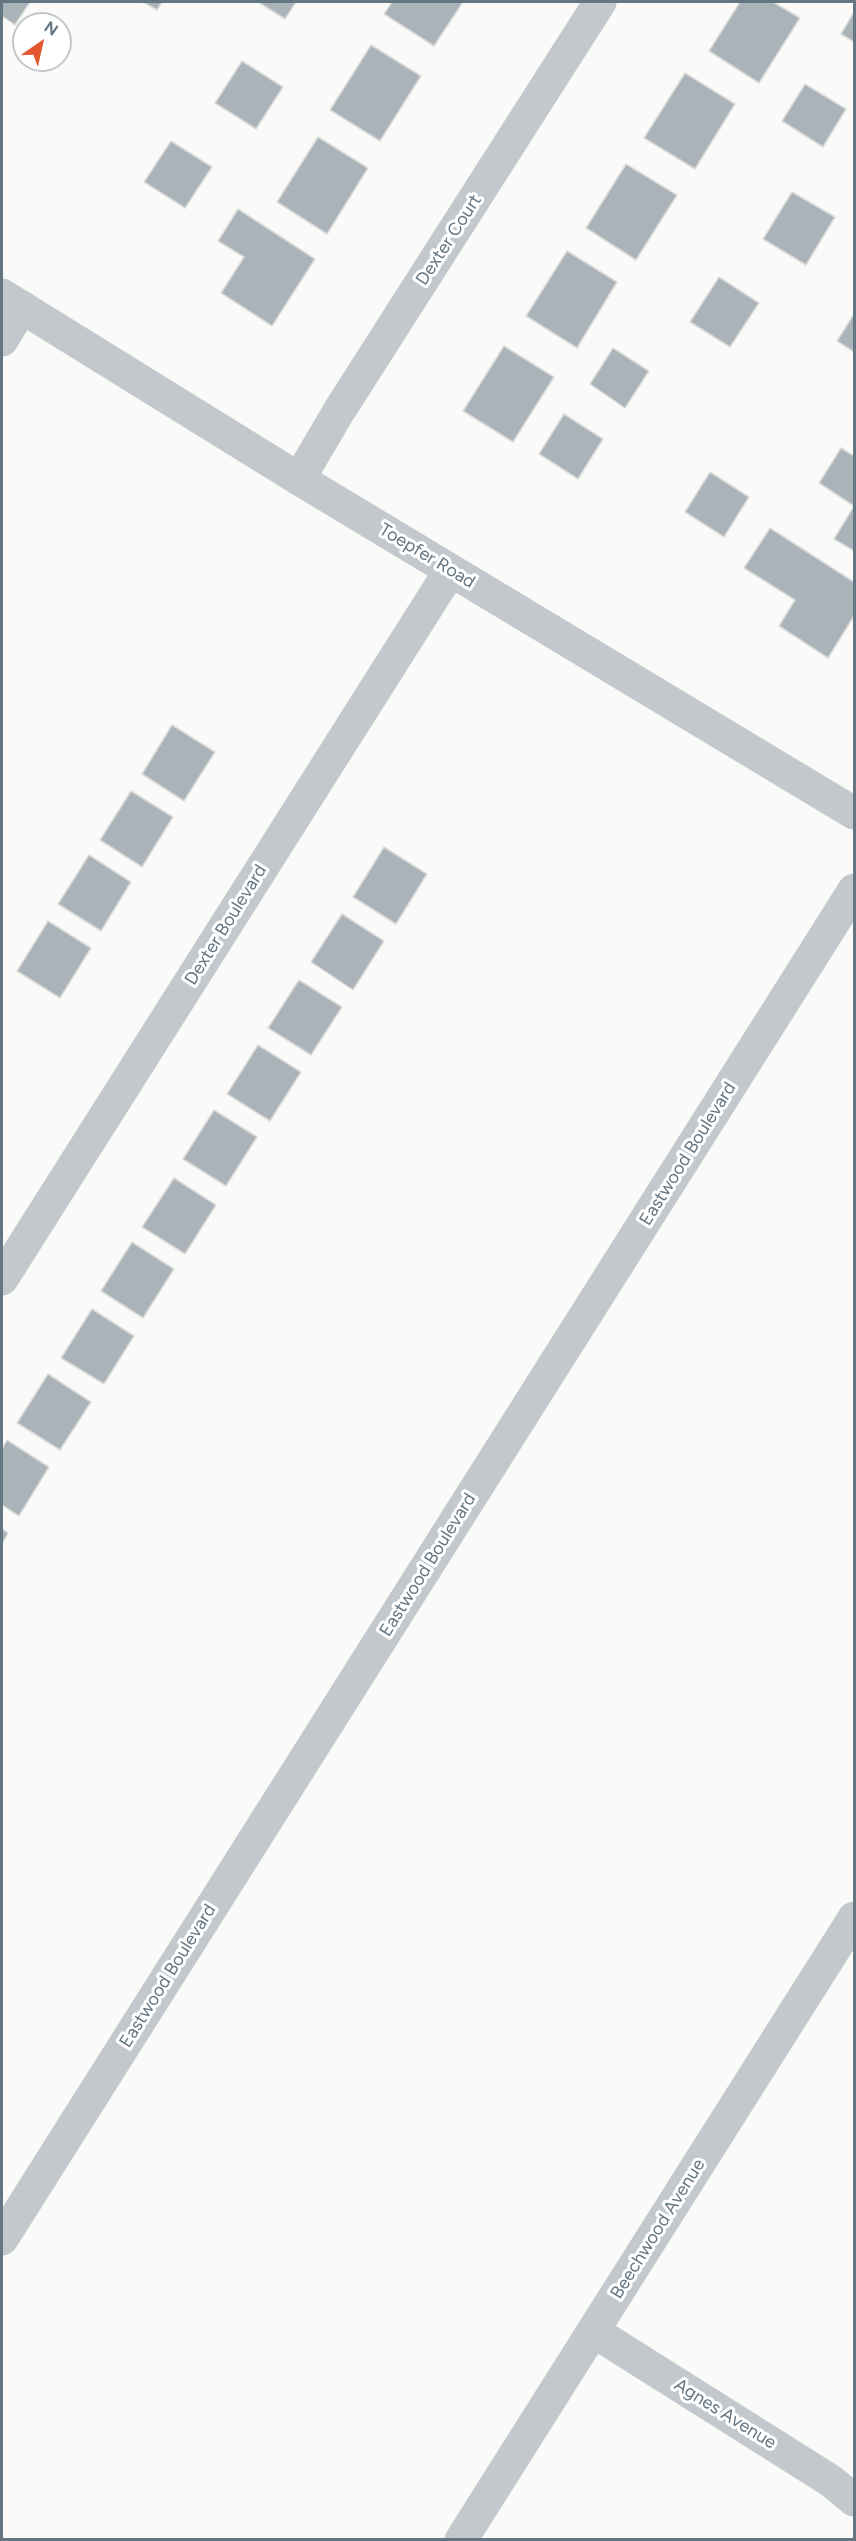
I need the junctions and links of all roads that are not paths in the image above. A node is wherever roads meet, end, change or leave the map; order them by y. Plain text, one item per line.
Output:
1 (600, 2) edge
2 (12, 301) edge
3 (2, 340) edge
4 (299, 479) junction
5 (450, 571) junction
6 (854, 812) edge
7 (855, 891) edge
8 (2, 1279) edge
9 (855, 1918) edge
10 (2, 2239) edge
11 (593, 2331) junction
12 (855, 2500) edge
13 (461, 2540) edge

1 - 4 street, Dexter Court
2 - 3 street
2 - 4 street, Toepfer Road
4 - 5 street, Toepfer Road
5 - 6 street, Toepfer Road
5 - 8 street, Dexter Boulevard
7 - 10 street, Eastwood Boulevard
9 - 11 street, Beechwood Avenue
11 - 12 street, Agnes Avenue
11 - 13 street, Beechwood Avenue

